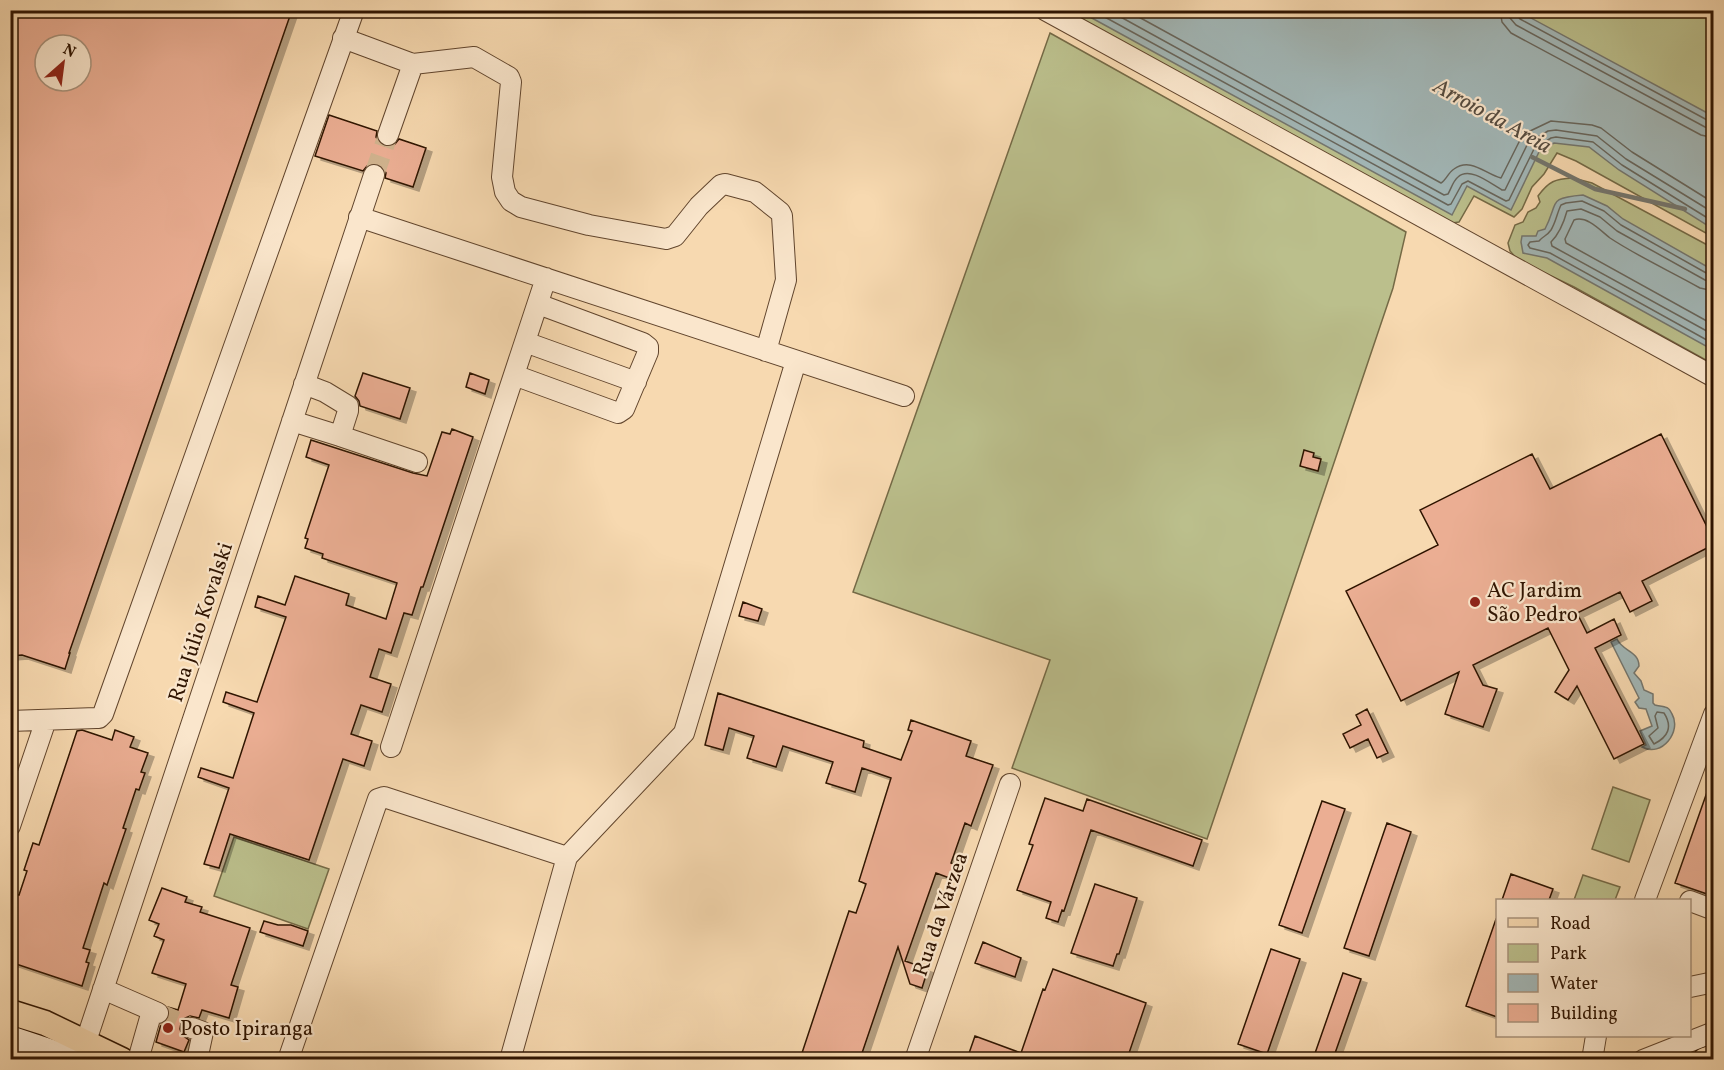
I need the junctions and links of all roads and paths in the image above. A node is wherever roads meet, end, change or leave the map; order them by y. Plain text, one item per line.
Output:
1 (354, 10) edge
2 (1045, 10) edge
3 (344, 38) junction
4 (413, 64) junction
5 (388, 135) tunnel mouth
6 (374, 175) tunnel mouth
7 (359, 217) junction
8 (546, 278) junction
9 (538, 304) junction
10 (525, 342) junction
11 (766, 351) junction
12 (796, 361) junction
13 (514, 375) junction
14 (1713, 377) edge
15 (636, 382) junction
16 (304, 384) junction
17 (904, 396) dead end
18 (292, 421) junction
19 (340, 436) junction
20 (417, 462) dead end
21 (46, 720) junction
22 (10, 721) edge
23 (1712, 721) edge
24 (391, 747) dead end
25 (1010, 784) dead end
26 (10, 826) edge
27 (567, 857) junction
28 (1645, 899) edge
29 (1691, 902) edge
30 (1713, 910) edge
31 (1713, 982) edge
32 (1691, 987) edge
33 (103, 989) junction
34 (10, 1012) edge
35 (192, 1028) dead end
36 (1713, 1032) edge
37 (10, 1036) edge
38 (1596, 1037) edge
39 (10, 1051) edge
40 (82, 1053) edge
41 (1672, 1054) edge
42 (1713, 1057) edge
43 (35, 1059) edge
44 (122, 1059) edge
45 (138, 1059) edge
46 (197, 1059) edge
47 (288, 1059) edge
48 (510, 1059) edge
49 (915, 1059) edge
50 (1592, 1059) edge
51 (1643, 1059) edge
52 (1705, 1059) edge

1 - 3 lane
2 - 14 lane
3 - 4 lane
3 - 21 lane
4 - 5 lane
4 - 11 lane
6 - 7 lane, Rua Júlio Kovalski
7 - 8 lane
7 - 16 lane, Rua Júlio Kovalski
8 - 9 lane
8 - 11 lane
9 - 10 lane
9 - 15 lane
10 - 13 lane
10 - 15 lane
11 - 12 lane
12 - 17 lane
12 - 27 lane
13 - 15 lane
13 - 24 lane
16 - 18 lane, Rua Júlio Kovalski
16 - 19 lane
18 - 19 lane
18 - 33 lane, Rua Júlio Kovalski
19 - 20 lane
21 - 22 lane
21 - 26 lane
23 - 28 lane
25 - 49 lane, Rua da Várzea
27 - 47 lane
27 - 48 lane
29 - 30 lane
31 - 32 lane
33 - 40 lane, Rua Júlio Kovalski
33 - 45 lane
34 - 40 main road
35 - 46 lane
36 - 41 lane
37 - 40 lane
38 - 50 lane
39 - 43 lane
40 - 44 main road
41 - 51 lane
42 - 52 main road

